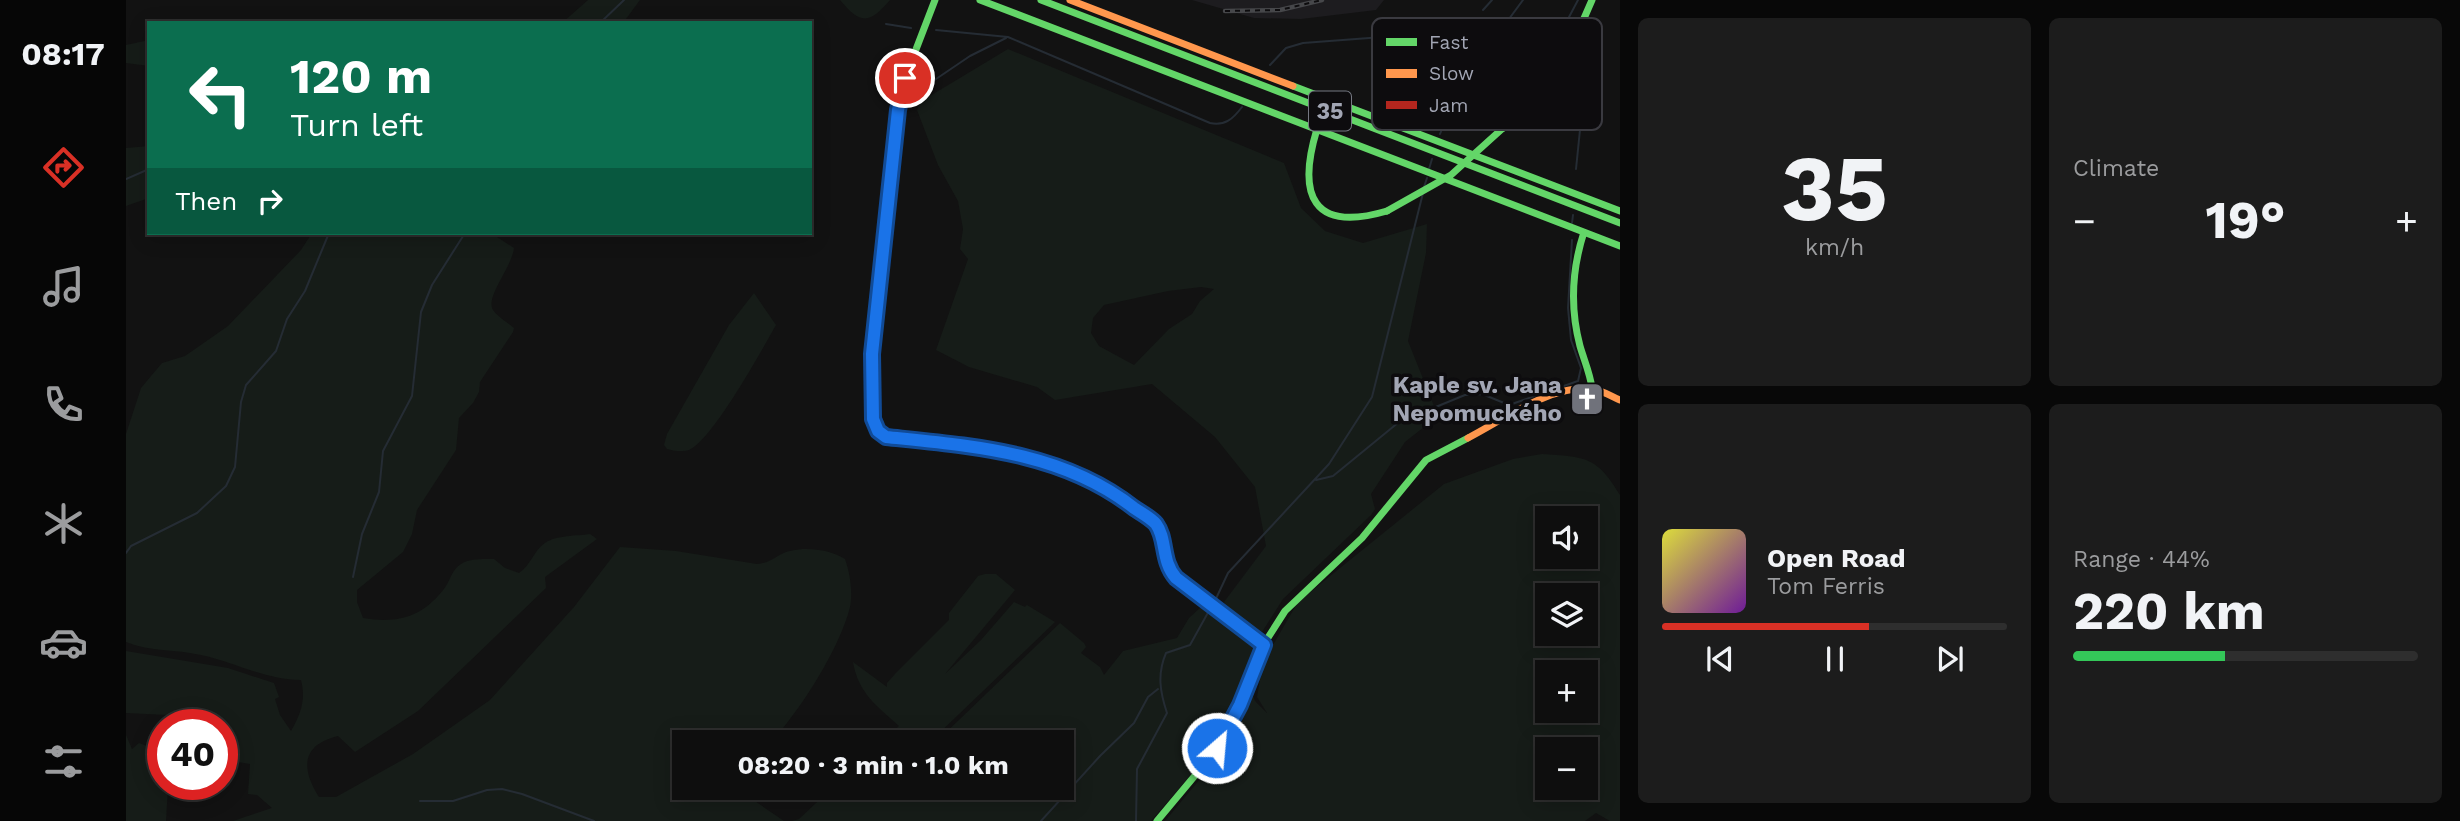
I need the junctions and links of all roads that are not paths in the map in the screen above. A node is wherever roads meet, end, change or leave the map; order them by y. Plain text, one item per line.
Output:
1 (935, 0) edge
2 (980, 0) edge
3 (1041, 0) edge
4 (1070, 0) edge
5 (1592, 0) edge
6 (1584, 18) edge
7 (1372, 116) edge
8 (1372, 127) edge
9 (1317, 129) junction
10 (1380, 130) edge
11 (1409, 130) edge
12 (1501, 130) edge
13 (1620, 211) edge
14 (1620, 222) edge
15 (1584, 232) junction
16 (1620, 246) edge
17 (1592, 388) junction
18 (1620, 400) edge
19 (1264, 645) junction
20 (1157, 821) edge

1 - 19 main road
2 - 9 main road
3 - 8 main road, 35
4 - 7 main road, 35
5 - 6 main road, bridge
9 - 12 main road, bridge
9 - 15 main road
10 - 14 main road, 35
11 - 13 main road, 35
15 - 16 main road
15 - 17 main road
17 - 18 main road
17 - 19 main road
19 - 20 main road

